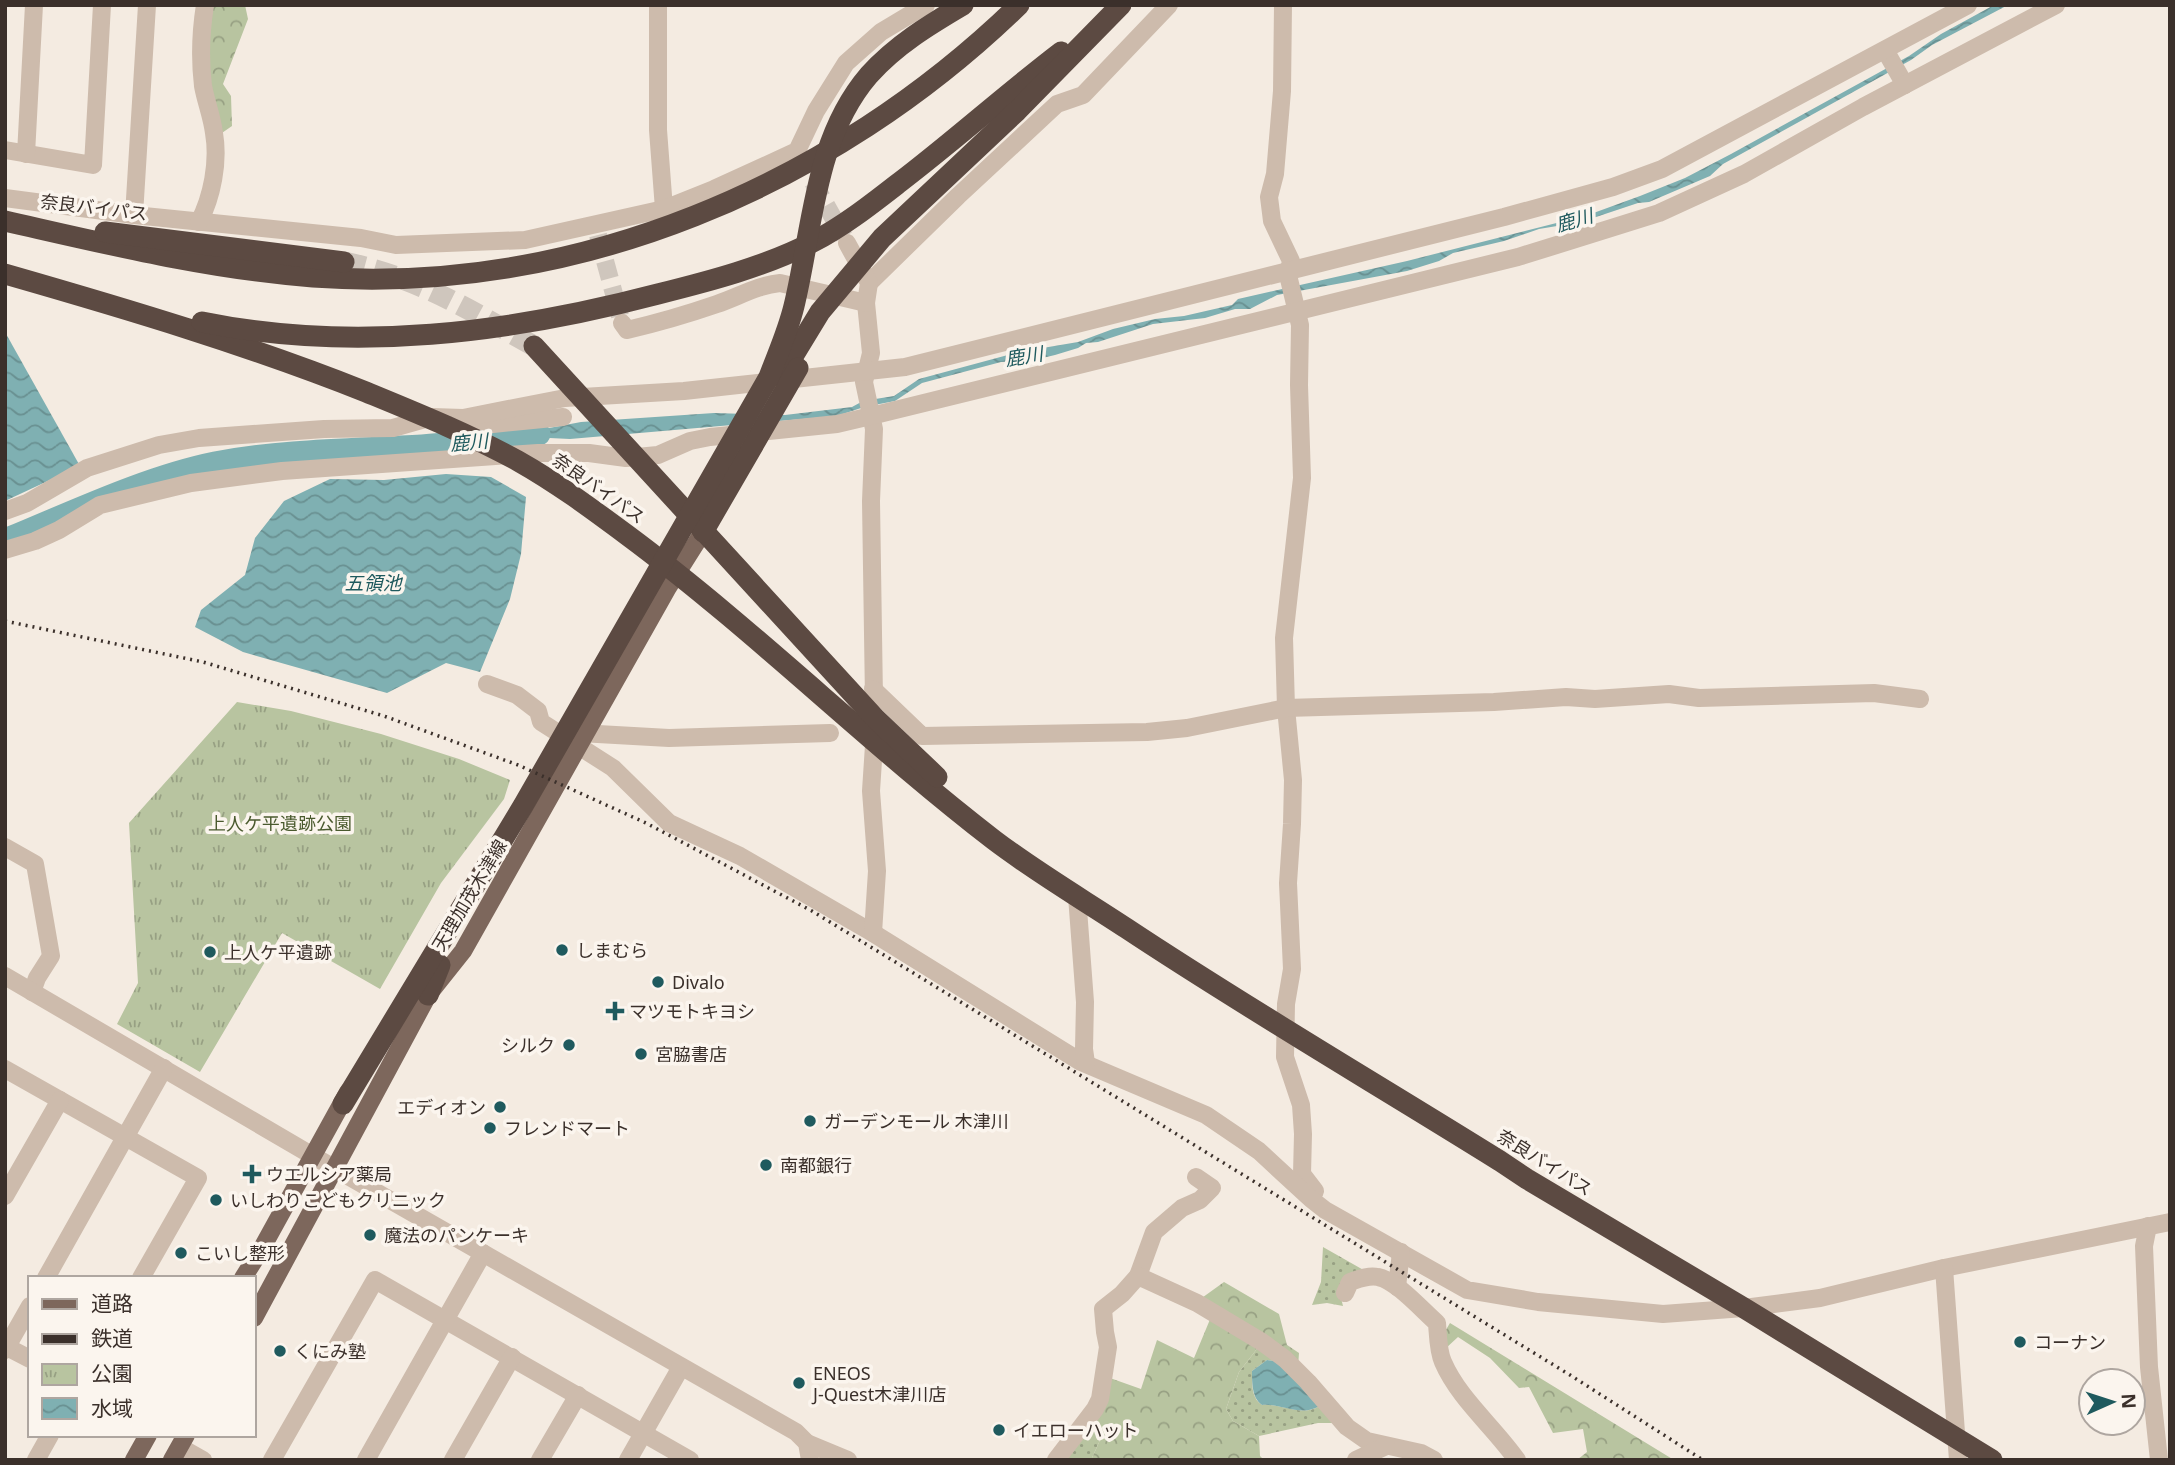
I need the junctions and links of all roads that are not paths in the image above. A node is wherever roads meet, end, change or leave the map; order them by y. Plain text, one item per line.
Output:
1 (34, 5) edge
2 (103, 5) edge
3 (147, 5) edge
4 (205, 5) edge
5 (658, 5) edge
6 (926, 5) edge
7 (958, 5) edge
8 (963, 5) edge
9 (1019, 5) edge
10 (1120, 5) edge
11 (1169, 5) edge
12 (1283, 5) edge
13 (1968, 5) edge
14 (2056, 5) edge
15 (1887, 52) junction
16 (1904, 83) junction
17 (1017, 111) junction
18 (5, 150) edge
19 (26, 154) junction
20 (5, 198) edge
21 (664, 209) junction
22 (134, 215) junction
23 (5, 220) edge
24 (199, 222) junction
25 (847, 243) tunnel mouth
26 (344, 262) tunnel mouth
27 (1289, 273) junction
28 (5, 274) edge
29 (869, 283) junction
30 (55, 288) junction
31 (866, 303) junction
32 (1297, 308) junction
33 (622, 323) dead end
34 (534, 346) tunnel mouth
35 (865, 377) junction
36 (871, 414) junction
37 (563, 417) dead end
38 (463, 418) junction
39 (5, 511) edge
40 (683, 511) junction
41 (703, 532) junction
42 (5, 550) edge
43 (659, 557) junction
44 (677, 572) junction
45 (487, 684) dead end
46 (873, 689) junction
47 (1920, 699) dead end
48 (1286, 708) junction
49 (875, 718) junction
50 (830, 733) dead end
51 (567, 739) junction
52 (874, 742) junction
53 (526, 810) junction
54 (5, 847) edge
55 (1077, 897) junction
56 (873, 933) junction
57 (5, 976) edge
58 (32, 992) junction
59 (428, 995) joint
60 (1285, 1028) junction
61 (1086, 1063) junction
62 (5, 1069) edge
63 (164, 1069) junction
64 (60, 1100) junction
65 (343, 1104) joint
66 (125, 1136) junction
67 (313, 1156) junction
68 (334, 1168) junction
69 (1196, 1177) dead end
70 (5, 1196) edge
71 (1339, 1217) junction
72 (2170, 1222) edge
73 (2148, 1226) junction
74 (1401, 1252) junction
75 (484, 1253) junction
76 (1944, 1268) junction
77 (47, 1276) edge
78 (142, 1276) edge
79 (244, 1276) edge
80 (1138, 1276) junction
81 (1397, 1287) junction
82 (1345, 1293) dead end
83 (1744, 1308) junction
84 (28, 1309) edge
85 (256, 1314) edge
86 (447, 1320) junction
87 (6, 1347) edge
88 (512, 1357) junction
89 (28, 1358) edge
90 (681, 1367) junction
91 (578, 1395) junction
92 (644, 1432) junction
93 (49, 1437) edge
94 (147, 1437) edge
95 (1958, 1438) junction
96 (1386, 1446) junction
97 (179, 1447) edge
98 (809, 1451) edge
99 (2162, 1454) edge
100 (36, 1460) edge
101 (134, 1460) edge
102 (203, 1460) edge
103 (272, 1460) edge
104 (366, 1460) edge
105 (453, 1460) edge
106 (540, 1460) edge
107 (628, 1460) edge
108 (690, 1460) edge
109 (848, 1460) edge
110 (1056, 1460) edge
111 (1356, 1460) edge
112 (1434, 1460) edge
113 (1517, 1460) edge
114 (1958, 1460) edge
115 (1992, 1460) edge

1 - 19 street
2 - 19 street
3 - 22 street
4 - 24 street
5 - 21 street
6 - 21 street
7 - 40 highway
8 - 53 highway
9 - 23 highway
10 - 17 highway
10 - 30 highway
11 - 29 street
12 - 27 street
13 - 15 street
14 - 16 street
15 - 16 street
15 - 27 street
16 - 32 street
17 - 41 highway
17 - 53 highway
18 - 19 street
20 - 22 street
21 - 24 street
22 - 24 street
23 - 26 highway, 奈良バイパス
25 - 29 street
27 - 32 street
27 - 35 street
28 - 30 highway, 奈良バイパス
29 - 31 street
30 - 43 highway, 奈良バイパス
31 - 33 street
31 - 35 street
32 - 36 street
32 - 48 street
34 - 40 highway, 奈良バイパス
35 - 36 street
35 - 38 street
36 - 42 street
36 - 46 street
37 - 38 street
38 - 39 street
40 - 41 highway, 奈良バイパス
40 - 43 main road
41 - 44 main road
41 - 49 highway, 奈良バイパス
43 - 44 highway, 奈良バイパス
43 - 53 main road
44 - 52 highway, 奈良バイパス
44 - 53 main road
45 - 51 street
46 - 48 street
46 - 49 street
47 - 48 street
48 - 60 street
49 - 52 street
49 - 55 highway, 奈良バイパス
50 - 51 street
51 - 56 street
52 - 55 highway, 奈良バイパス
52 - 56 street
53 - 59 highway
53 - 65 highway
54 - 58 street
55 - 60 highway, 奈良バイパス
55 - 61 street
56 - 61 street
57 - 58 street
58 - 63 street
59 - 68 main road
60 - 71 street
60 - 83 highway, 奈良バイパス
61 - 71 street
62 - 64 street
63 - 66 street
63 - 67 street
64 - 66 street
64 - 70 street
65 - 67 main road
66 - 77 street
66 - 78 street
67 - 68 street
67 - 79 main road
68 - 75 street
68 - 85 main road
69 - 80 street
71 - 74 street
72 - 73 street
73 - 76 street
73 - 99 street
74 - 81 street
74 - 83 street
75 - 86 street
75 - 90 street
76 - 83 street
76 - 95 street
80 - 96 street
80 - 110 street
81 - 82 street
81 - 113 street
83 - 95 highway, 奈良バイパス
84 - 87 street
86 - 88 street
86 - 103 street
86 - 104 street
87 - 89 street
88 - 91 street
88 - 105 street
90 - 92 street
90 - 98 street
91 - 92 street
91 - 106 street
92 - 107 street
92 - 108 street
93 - 100 street
94 - 101 main road
95 - 114 street
95 - 115 highway, 奈良バイパス
96 - 111 street
96 - 112 street
97 - 102 street
98 - 109 street

